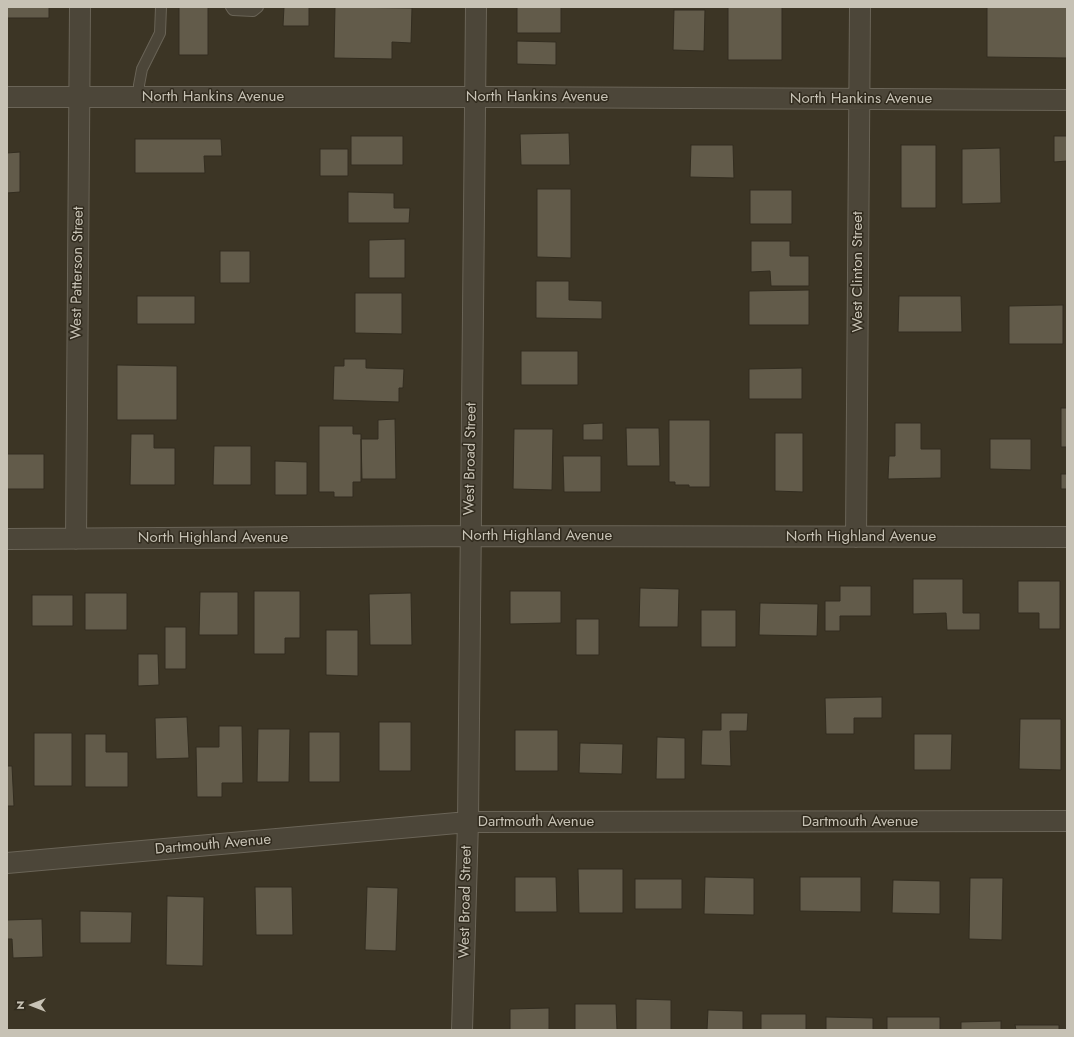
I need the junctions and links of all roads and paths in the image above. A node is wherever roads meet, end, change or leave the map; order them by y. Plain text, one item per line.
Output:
1 (80, 7) edge
2 (161, 7) edge
3 (231, 7) edge
4 (258, 7) edge
5 (476, 7) edge
6 (860, 7) edge
7 (7, 97) edge
8 (80, 97) junction
9 (139, 97) junction
10 (475, 97) junction
11 (860, 99) junction
12 (1067, 100) edge
13 (470, 536) junction
14 (856, 537) junction
15 (1067, 537) edge
16 (7, 539) edge
17 (76, 539) junction
18 (1067, 821) edge
19 (468, 822) junction
20 (7, 864) edge
21 (462, 1030) edge

1 - 8 street, West Patterson Street
2 - 9 lane
3 - 4 lane
5 - 10 street, West Broad Street
6 - 11 street, West Clinton Street
7 - 8 street, North Hankins Avenue
8 - 9 street, North Hankins Avenue
8 - 17 street, West Patterson Street
9 - 10 street, North Hankins Avenue
10 - 11 street, North Hankins Avenue
10 - 13 street, West Broad Street
11 - 12 street, North Hankins Avenue
11 - 14 street, West Clinton Street
13 - 14 street, North Highland Avenue
13 - 17 street, North Highland Avenue
13 - 19 street, West Broad Street
14 - 15 street, North Highland Avenue
16 - 17 street, North Highland Avenue
18 - 19 street, Dartmouth Avenue
19 - 20 street, Dartmouth Avenue
19 - 21 street, West Broad Street

